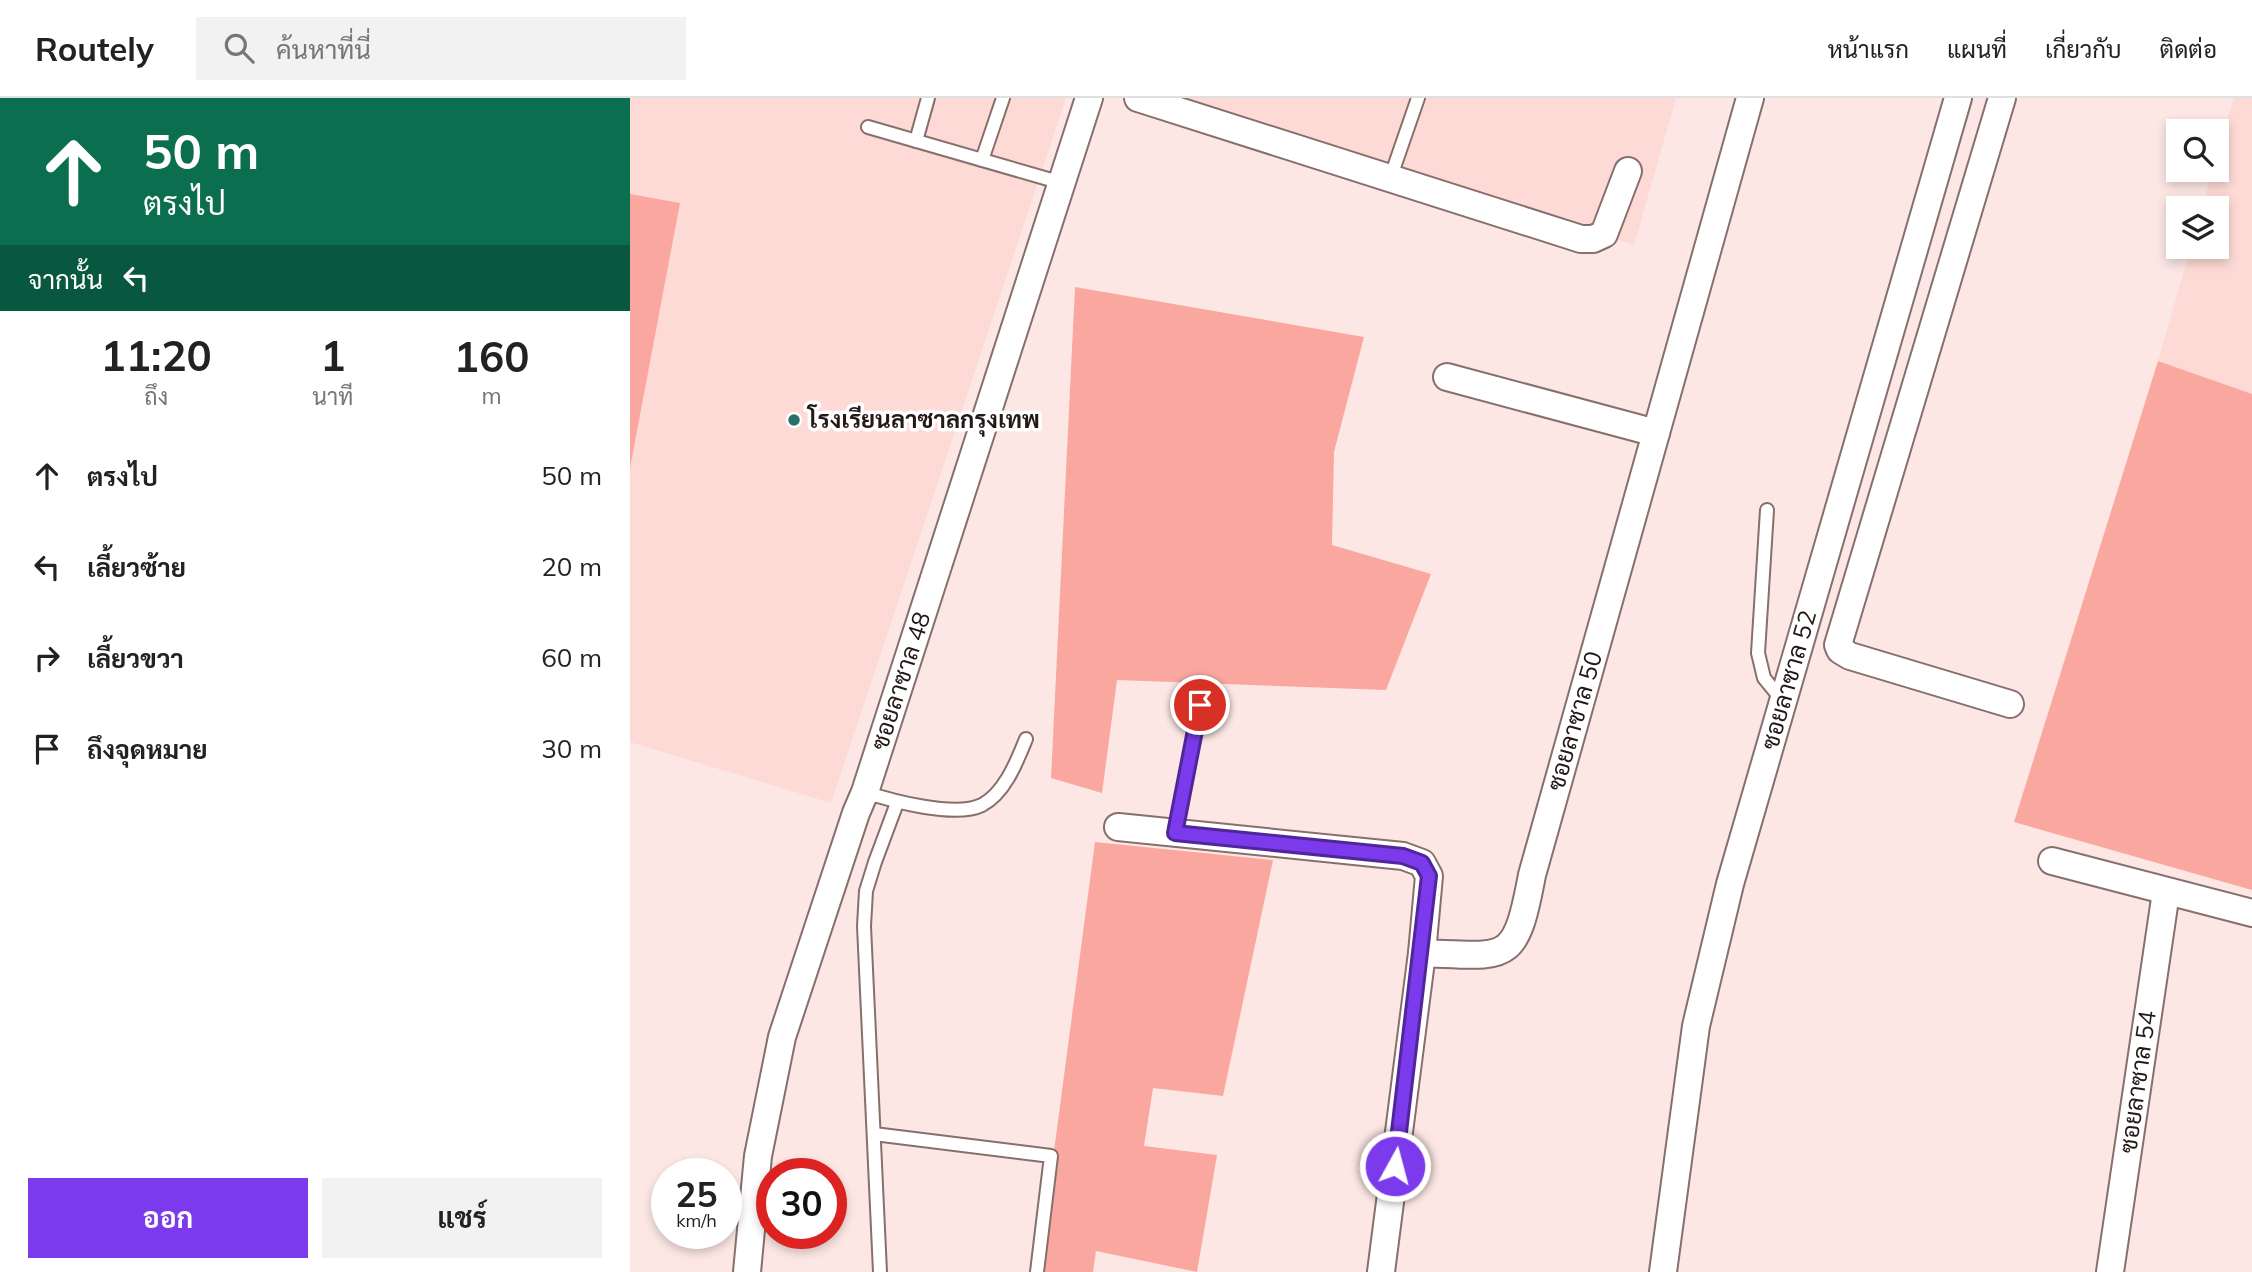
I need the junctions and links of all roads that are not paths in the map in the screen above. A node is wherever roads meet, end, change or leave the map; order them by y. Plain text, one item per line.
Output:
1 (928, 98) edge
2 (1003, 98) edge
3 (1089, 98) edge
4 (1138, 98) edge
5 (1418, 98) edge
6 (1750, 98) edge
7 (1958, 98) edge
8 (2002, 98) edge
9 (869, 127) dead end
10 (916, 141) junction
11 (982, 160) junction
12 (1628, 171) dead end
13 (1390, 179) junction
14 (1062, 183) junction
15 (1447, 377) dead end
16 (1656, 433) junction
17 (1767, 510) dead end
18 (1783, 700) junction
19 (2010, 704) dead end
20 (1200, 705) dead end
21 (1026, 739) dead end
22 (865, 792) junction
23 (897, 803) junction
24 (1118, 827) dead end
25 (1175, 833) junction
26 (2052, 860) dead end
27 (2166, 892) junction
28 (2252, 914) edge
29 (1422, 953) junction
30 (874, 1134) junction
31 (747, 1272) edge
32 (880, 1272) edge
33 (1037, 1272) edge
34 (1381, 1272) edge
35 (1663, 1272) edge
36 (2110, 1272) edge

1 - 10 lane
2 - 11 lane
3 - 14 street, ซอยลาซาล 48
4 - 13 street
5 - 13 lane
6 - 16 street, ซอยลาซาล 50
7 - 18 street, ซอยลาซาล 52
8 - 19 street
9 - 10 lane
10 - 11 lane
11 - 14 lane
12 - 13 street
14 - 22 street, ซอยลาซาล 48
15 - 16 street
16 - 29 street, ซอยลาซาล 50
17 - 18 lane
18 - 35 street, ซอยลาซาล 52
20 - 25 lane
21 - 23 lane
22 - 23 lane
22 - 31 street, ซอยลาซาล 48
23 - 30 lane
24 - 25 street
25 - 29 street
26 - 27 street
27 - 28 street
27 - 36 street, ซอยลาซาล 54
29 - 34 street
30 - 32 lane
30 - 33 lane

